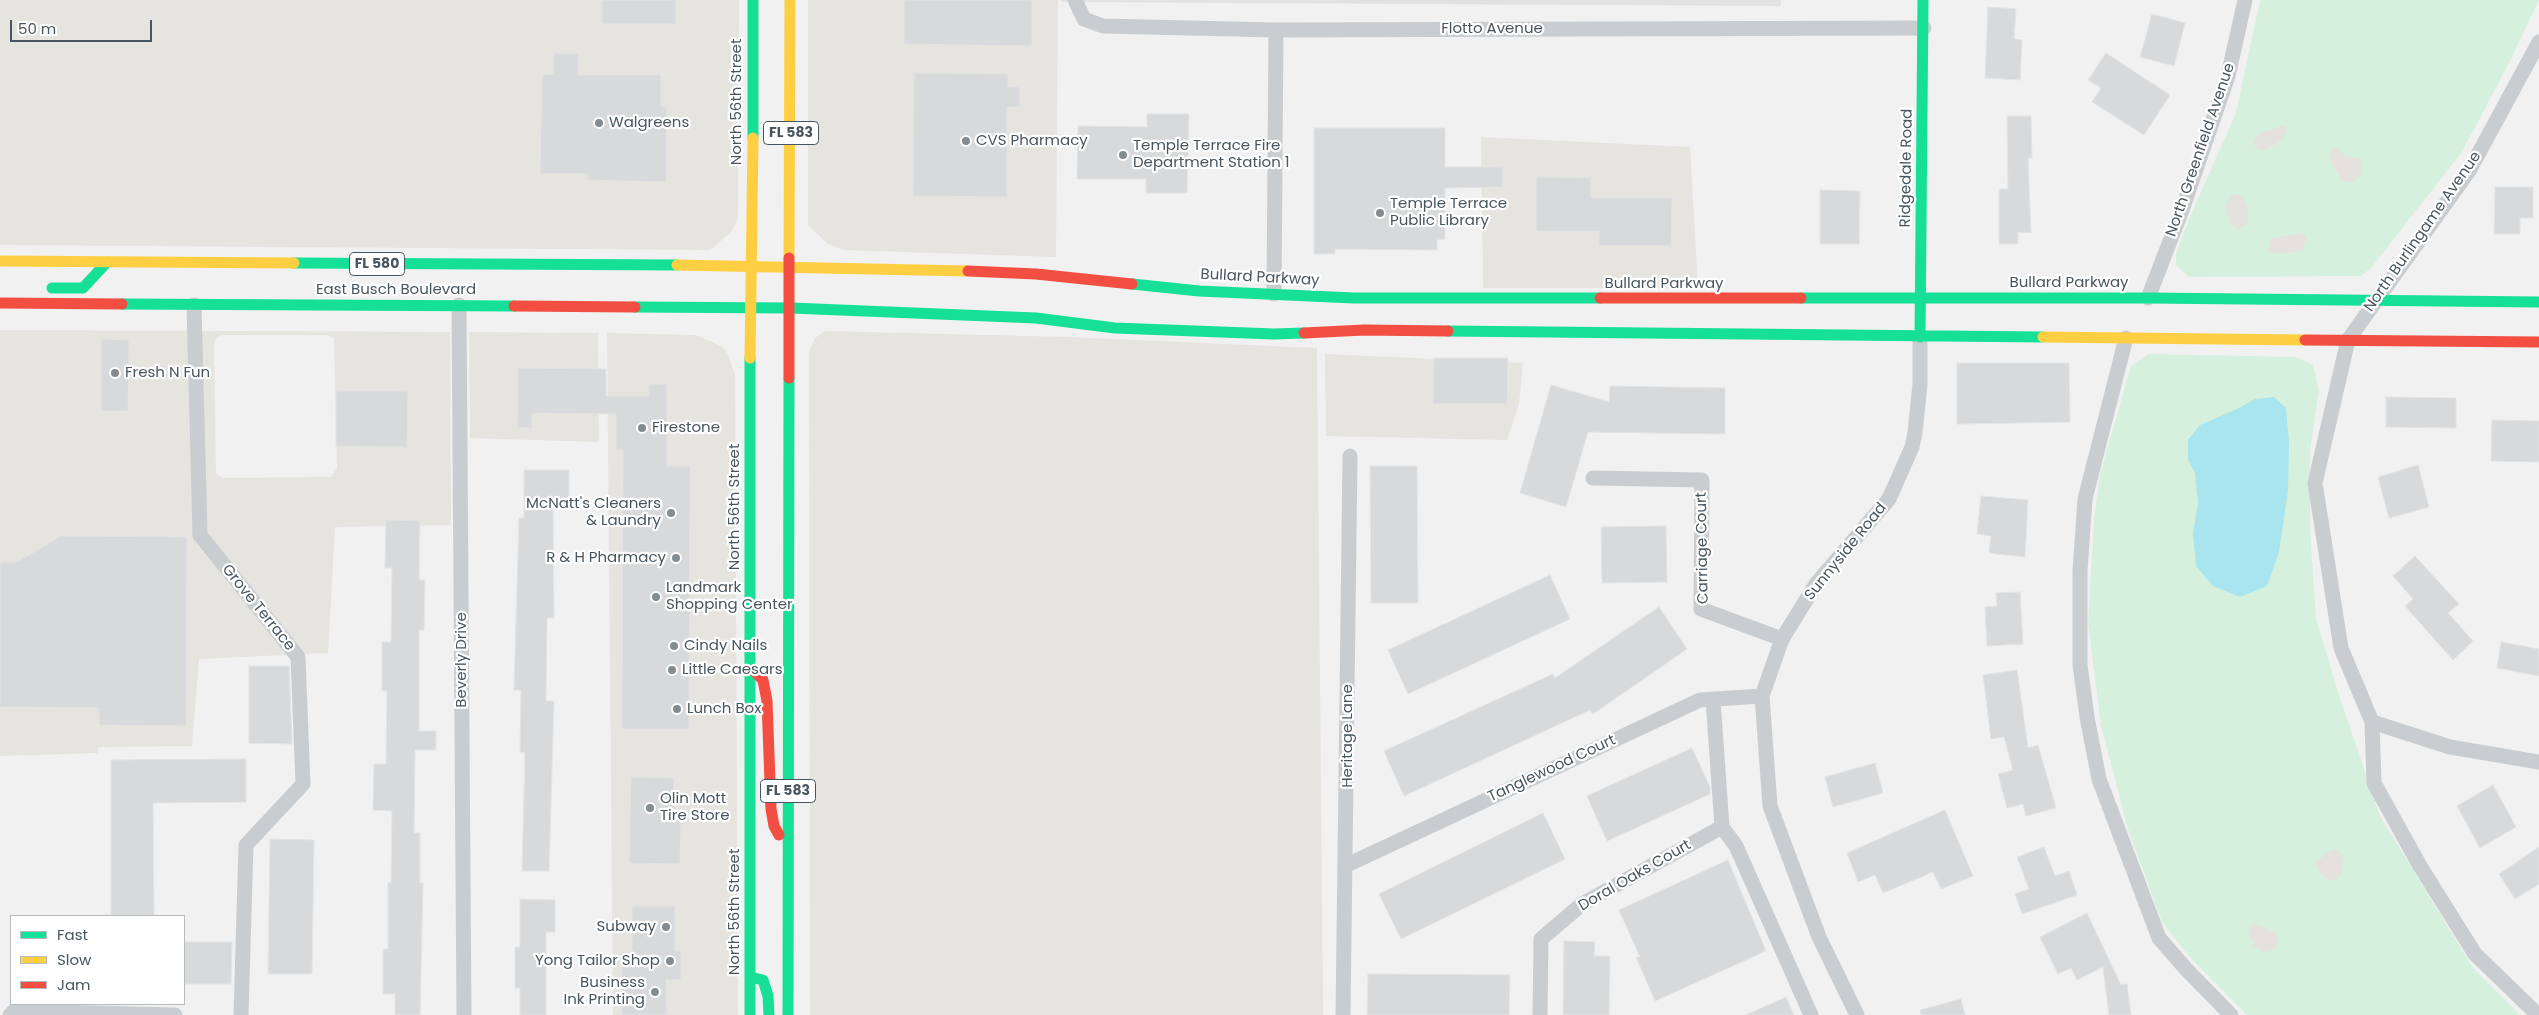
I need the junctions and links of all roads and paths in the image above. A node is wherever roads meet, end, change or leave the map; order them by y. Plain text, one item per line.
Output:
1 (752, 0) edge
2 (790, 0) edge
3 (1075, 0) edge
4 (1923, 0) edge
5 (2245, 0) edge
6 (1924, 28) junction
7 (1276, 30) junction
8 (2539, 42) edge
9 (0, 261) edge
10 (107, 262) junction
11 (753, 265) junction
12 (790, 267) junction
13 (38, 288) dead end
14 (1274, 294) junction
15 (2148, 298) junction
16 (1921, 300) junction
17 (2376, 301) junction
18 (2539, 302) edge
19 (0, 303) edge
20 (194, 305) junction
21 (459, 305) junction
22 (751, 307) junction
23 (791, 308) junction
24 (1920, 337) junction
25 (2126, 338) junction
26 (2348, 340) junction
27 (2539, 342) edge
28 (1350, 456) dead end
29 (1593, 478) dead end
30 (1782, 639) junction
31 (750, 666) junction
32 (1762, 696) junction
33 (1713, 700) junction
34 (2372, 722) junction
35 (2539, 762) edge
36 (1722, 827) junction
37 (788, 852) junction
38 (1347, 865) junction
39 (750, 977) junction
40 (12, 1013) edge
41 (175, 1015) edge
42 (241, 1015) edge
43 (464, 1015) edge
44 (750, 1015) edge
45 (769, 1015) edge
46 (788, 1015) edge
47 (1343, 1015) edge
48 (1540, 1015) edge
49 (1810, 1015) edge
50 (1857, 1015) edge
51 (2231, 1015) edge
52 (2538, 1015) edge

1 - 11 main road, North 56th Street / FL 583
2 - 12 main road, FL 583
3 - 7 street, Flotto Avenue
4 - 6 main road, Ridgedale Road
5 - 15 street, North Greenfield Avenue
6 - 7 street, Flotto Avenue
6 - 16 main road, Ridgedale Road
7 - 14 street
8 - 17 street, North Burlingame Avenue
9 - 10 main road, East Busch Boulevard / FL 580
10 - 11 main road, East Busch Boulevard / FL 580
10 - 13 main road
11 - 12 main road, East Busch Boulevard / FL 580
11 - 22 main road, North 56th Street / FL 583
12 - 14 main road, Bullard Parkway
12 - 23 main road, FL 583
14 - 16 main road, Bullard Parkway
15 - 16 main road, Bullard Parkway
15 - 17 main road, Bullard Parkway
16 - 24 main road, Ridgedale Road
17 - 18 main road, Bullard Parkway
17 - 26 street, North Burlingame Avenue
19 - 20 main road, East Busch Boulevard
20 - 21 main road, East Busch Boulevard
20 - 42 street, Grove Terrace
21 - 22 main road, East Busch Boulevard
21 - 43 street, Beverly Drive
22 - 23 main road, East Busch Boulevard
22 - 31 main road, North 56th Street / FL 583
23 - 24 main road
23 - 37 main road, FL 583
24 - 25 main road
24 - 30 street, Sunnyside Road
25 - 26 main road
25 - 51 street
26 - 27 main road
26 - 34 street
28 - 38 street, Heritage Lane
29 - 30 street, Carriage Court
30 - 32 street, Sunnyside Road
31 - 37 main road
31 - 39 main road, North 56th Street / FL 583
32 - 33 street, Tanglewood Court
32 - 50 street, Sunnyside Road
33 - 36 street
33 - 38 street, Tanglewood Court
34 - 35 street
34 - 52 street
36 - 48 street, Doral Oaks Court
36 - 49 street
37 - 46 main road, FL 583
38 - 47 street, Heritage Lane
39 - 44 main road, North 56th Street / FL 583
39 - 45 main road
40 - 41 street

